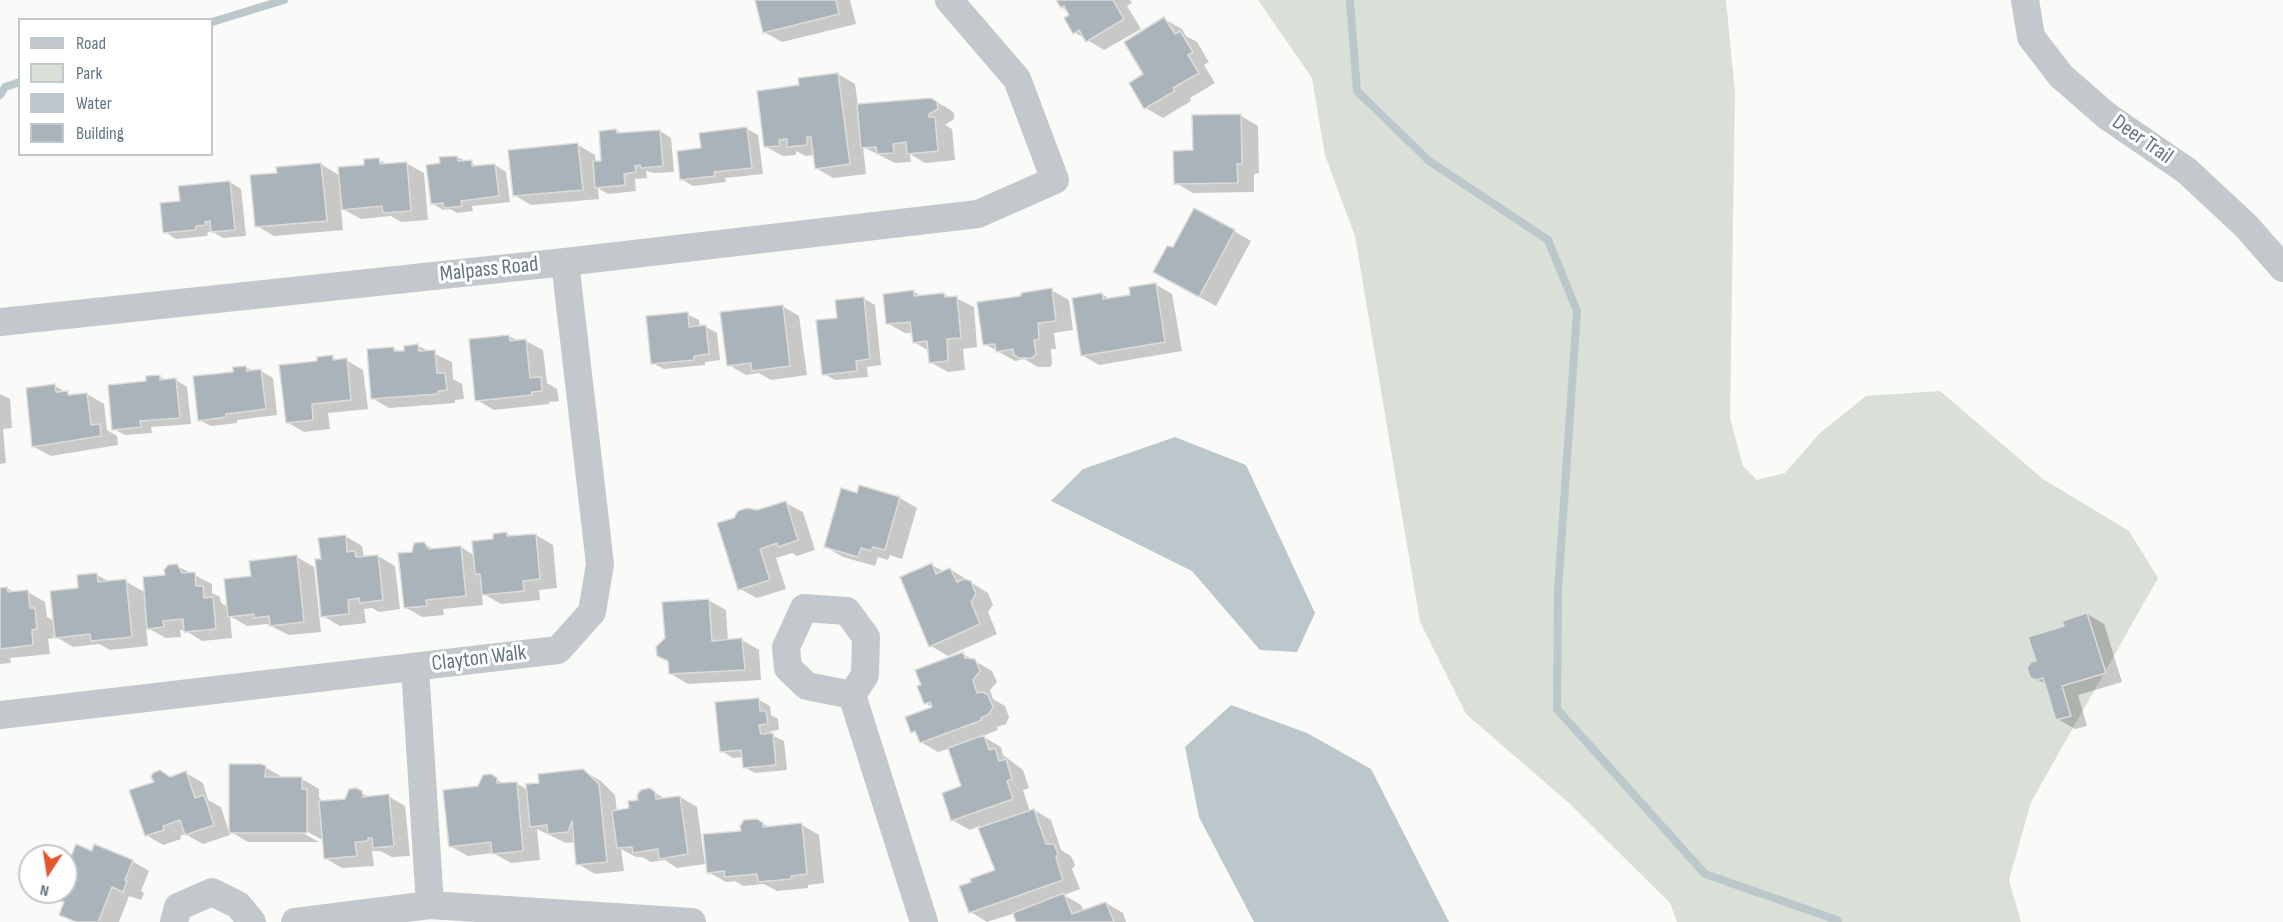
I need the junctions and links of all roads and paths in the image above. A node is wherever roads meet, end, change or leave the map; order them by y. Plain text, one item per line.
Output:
1 (949, 0) edge
2 (2025, 0) edge
3 (565, 262) junction
4 (2283, 268) edge
5 (0, 322) edge
6 (415, 667) junction
7 (852, 695) dead end
8 (0, 715) edge
9 (430, 905) junction
10 (174, 922) edge
11 (252, 922) edge
12 (296, 922) edge
13 (692, 922) edge
14 (924, 922) edge

1 - 3 street, Malpass Road
2 - 4 street, Deer Trail
3 - 5 street, Malpass Road
3 - 6 street, Clayton Walk
6 - 8 street, Clayton Walk
6 - 9 street
7 - 14 street
9 - 12 street
9 - 13 street
10 - 11 street

